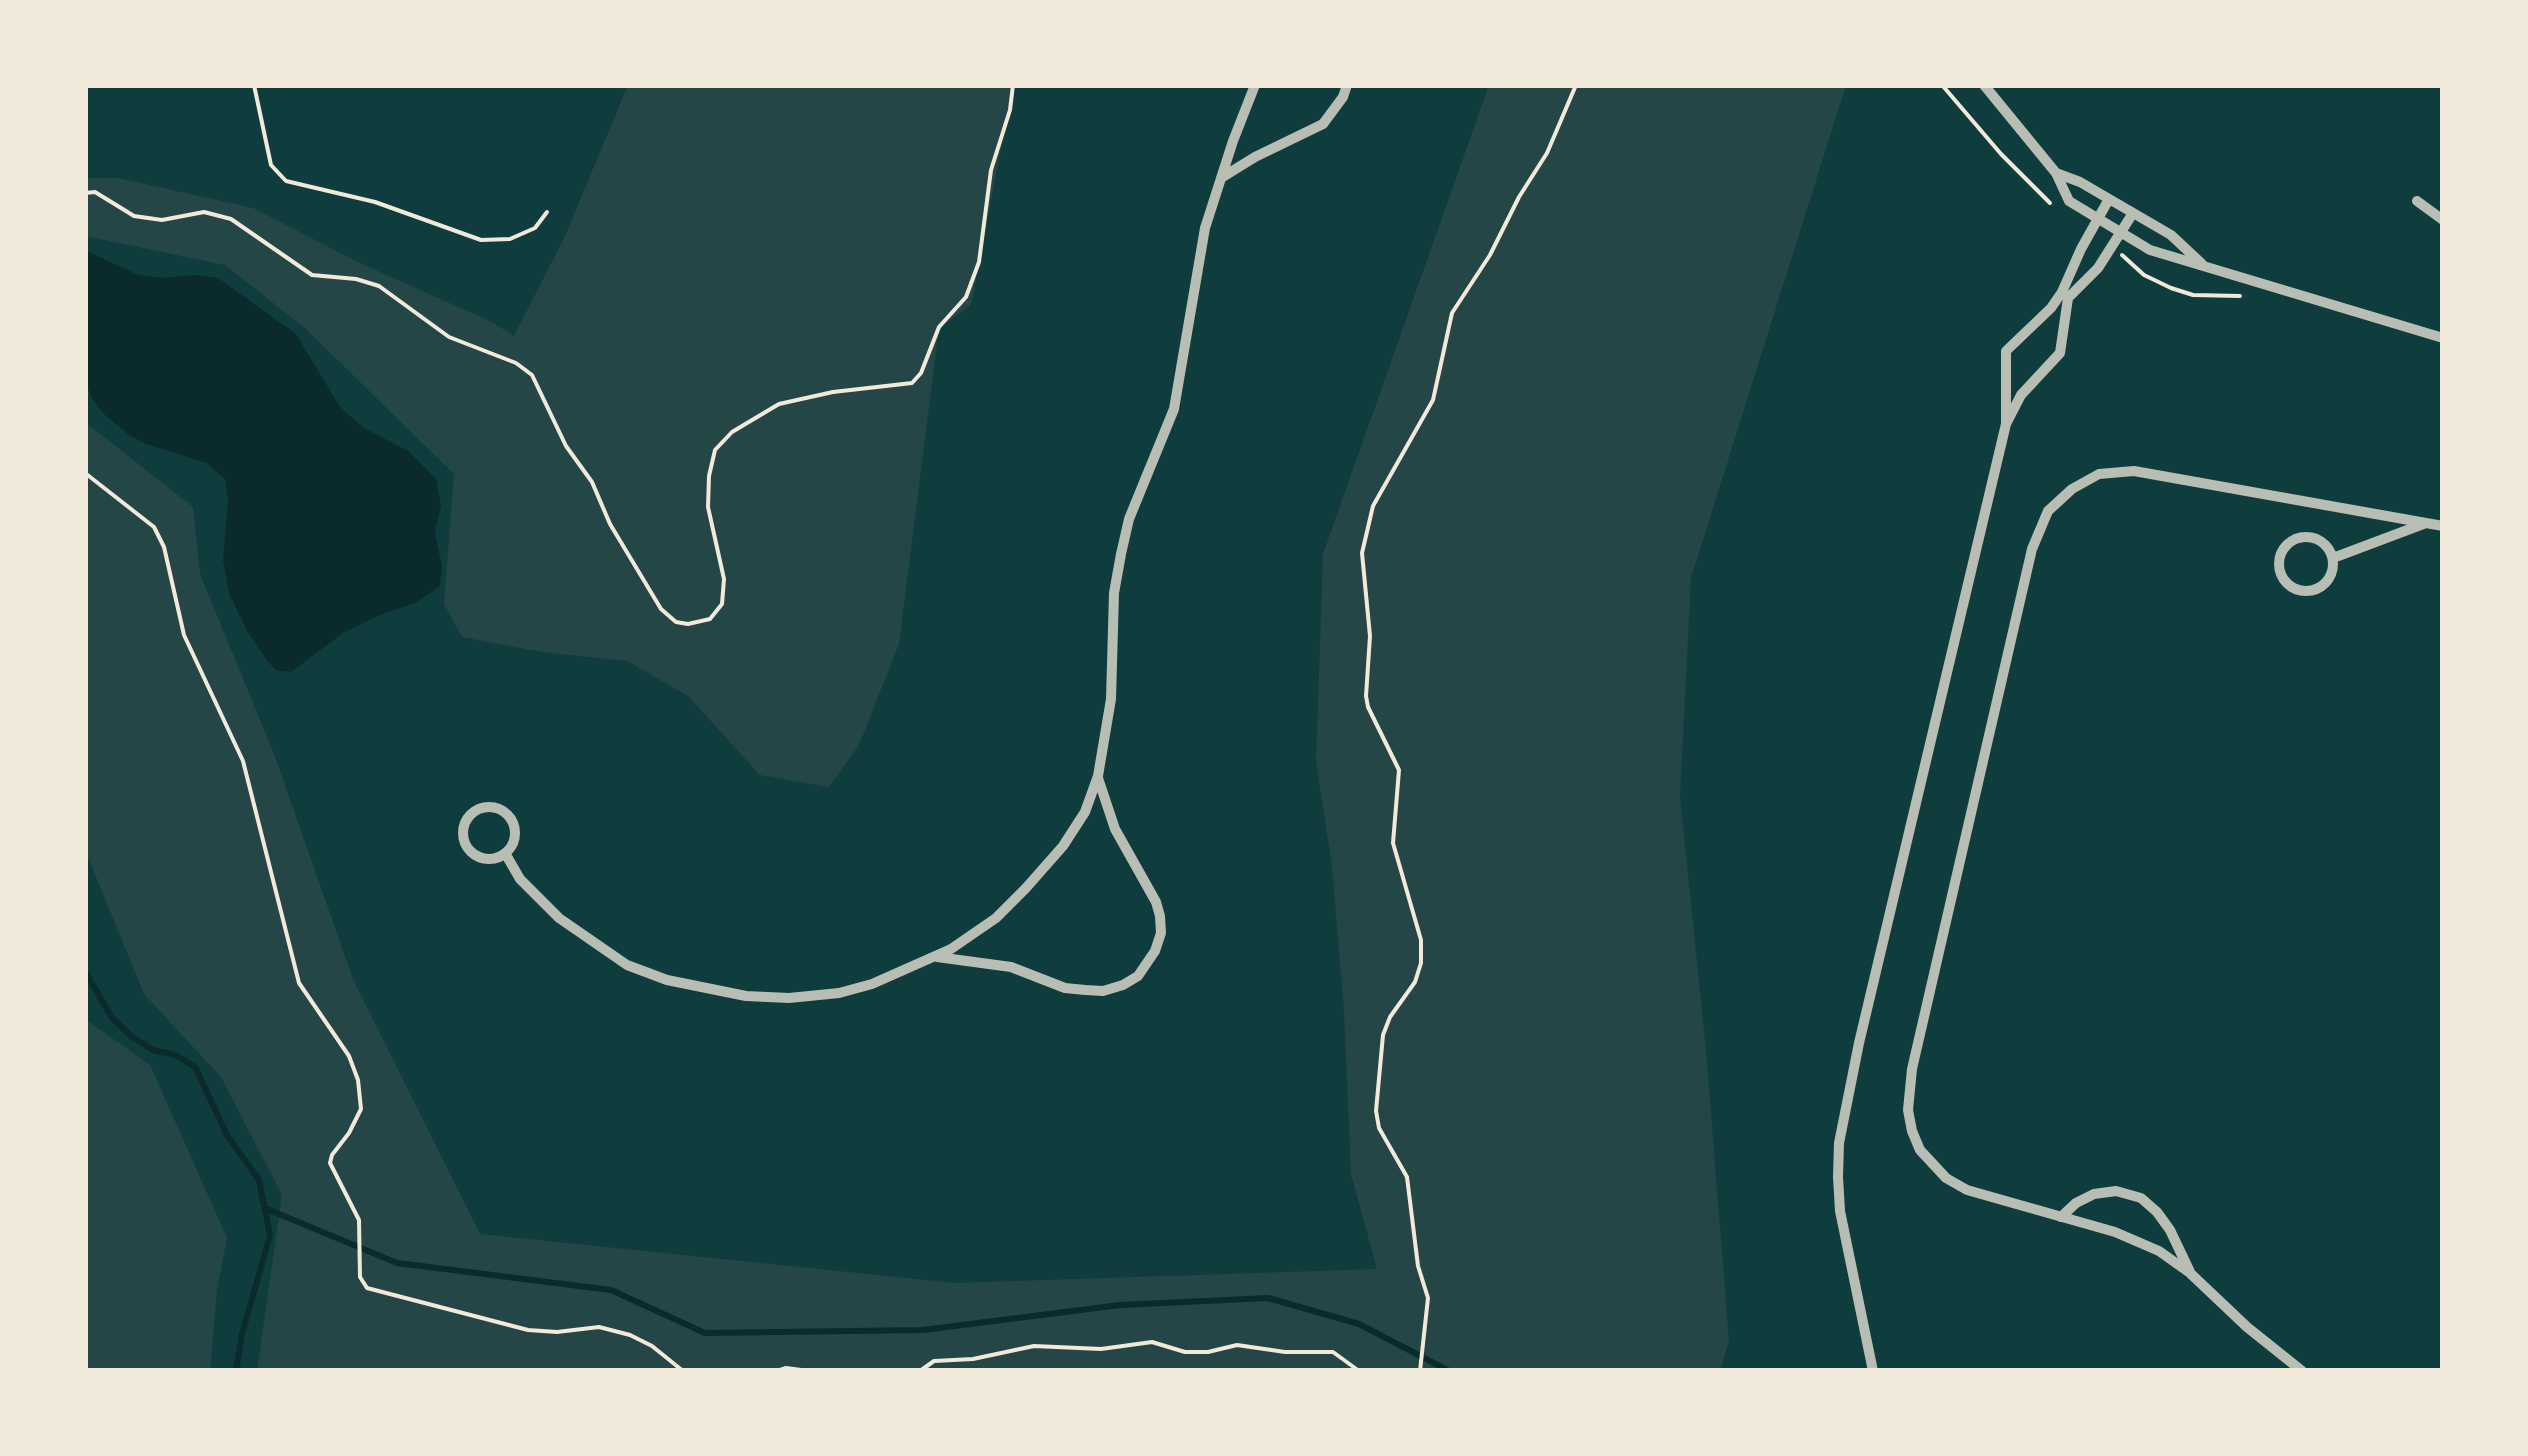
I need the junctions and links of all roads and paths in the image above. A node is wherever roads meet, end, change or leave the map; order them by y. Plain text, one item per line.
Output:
1 (254, 85) edge
2 (1013, 85) edge
3 (1256, 85) edge
4 (1347, 85) edge
5 (1576, 85) edge
6 (1984, 85) edge
7 (2056, 173) junction
8 (1220, 178) junction
9 (85, 193) edge
10 (2109, 199) junction
11 (2417, 202) dead end
12 (546, 212) dead end
13 (2133, 213) junction
14 (2097, 218) junction
15 (2443, 220) edge
16 (2123, 234) junction
17 (2202, 264) junction
18 (2443, 338) edge
19 (2006, 424) junction
20 (85, 473) edge
21 (2426, 523) junction
22 (2443, 526) edge
23 (2333, 558) junction
24 (1098, 776) junction
25 (505, 854) junction
26 (936, 956) junction
27 (2061, 1217) junction
28 (2190, 1273) junction
29 (1420, 1370) edge
30 (683, 1371) edge
31 (776, 1371) edge
32 (809, 1371) edge
33 (920, 1371) edge
34 (1359, 1371) edge
35 (1873, 1371) edge
36 (2302, 1371) edge

1 - 12 path
2 - 9 path
3 - 8 street
4 - 8 street
5 - 29 path
6 - 7 street
7 - 10 street
7 - 14 street
8 - 24 street
10 - 13 street
10 - 14 street
11 - 15 street
13 - 16 street
13 - 17 street
14 - 16 street
14 - 19 street
16 - 17 street
16 - 19 street
17 - 18 street
19 - 35 street
20 - 30 path
21 - 22 street
21 - 23 street
21 - 27 street
23 - 23 street
24 - 26 street
24 - 26 street
25 - 25 street
25 - 26 street
27 - 28 street
27 - 28 street
28 - 36 street
31 - 32 path
33 - 34 path

